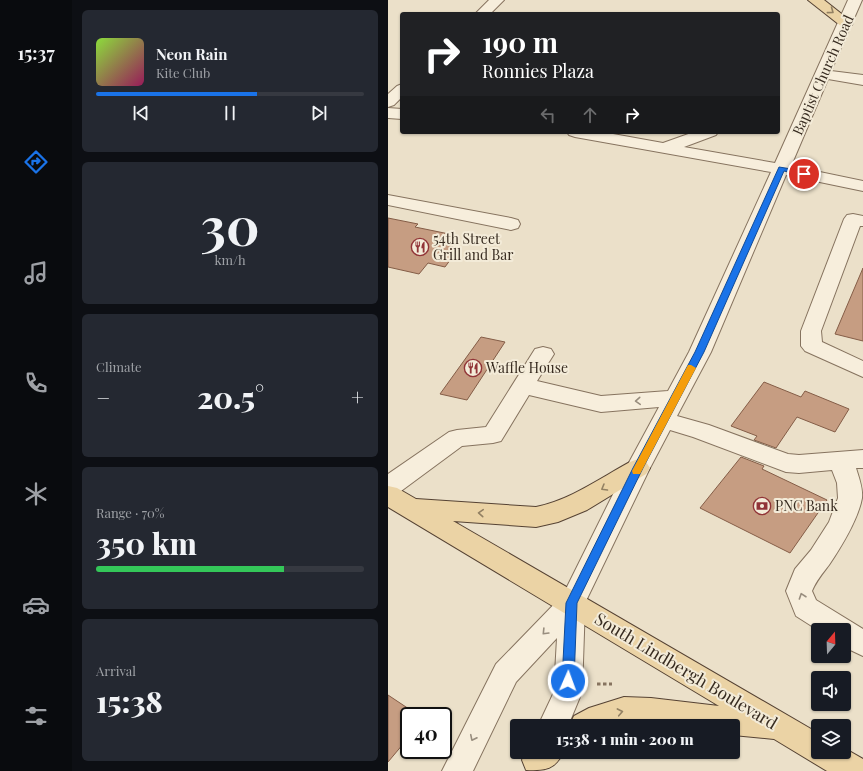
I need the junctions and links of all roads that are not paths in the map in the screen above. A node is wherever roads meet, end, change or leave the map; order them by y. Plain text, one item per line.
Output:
1 (497, 0) edge
2 (815, 0) edge
3 (855, 0) edge
4 (484, 12) edge
5 (846, 23) junction
6 (824, 74) junction
7 (863, 80) edge
8 (400, 91) edge
9 (388, 102) edge
10 (388, 113) edge
11 (400, 114) edge
12 (586, 134) edge
13 (704, 134) edge
14 (664, 148) junction
15 (782, 169) junction
16 (863, 186) edge
17 (388, 200) edge
18 (863, 221) edge
19 (511, 224) dead end
20 (543, 354) dead end
21 (863, 370) edge
22 (523, 386) junction
23 (675, 398) junction
24 (664, 420) junction
25 (852, 460) edge
26 (638, 468) junction
27 (388, 487) edge
28 (388, 495) edge
29 (412, 509) junction
30 (572, 603) junction
31 (829, 623) edge
32 (556, 719) edge
33 (597, 719) edge
34 (708, 719) edge
35 (740, 723) edge
36 (782, 728) junction
37 (811, 745) edge
38 (835, 759) edge
39 (457, 771) edge
40 (856, 771) edge

1 - 4 street
2 -> 5 main road
3 - 5 street, Baptist Church Road
5 - 6 street, Baptist Church Road
6 - 7 street
6 - 15 street, Baptist Church Road
8 - 9 street
10 - 11 street
12 - 14 street
13 - 14 street
14 - 15 street
15 - 16 street
15 - 23 street, Baptist Church Road
17 - 19 street
18 - 21 street
20 - 22 street
23 -> 22 street
22 - 27 street
23 - 24 street, Baptist Church Road
24 - 25 street
24 - 26 street, Baptist Church Road
31 -> 25 street
26 -> 29 main road
26 - 30 street, Baptist Church Road
28 - 29 main road, South Lindbergh Boulevard
29 - 30 main road, South Lindbergh Boulevard
30 - 32 street, Baptist Church Road
30 - 36 main road, South Lindbergh Boulevard
30 -> 39 street, Baptist Church Road
33 -> 34 main road
35 -> 36 main road
36 - 37 main road, South Lindbergh Boulevard
38 - 40 main road

